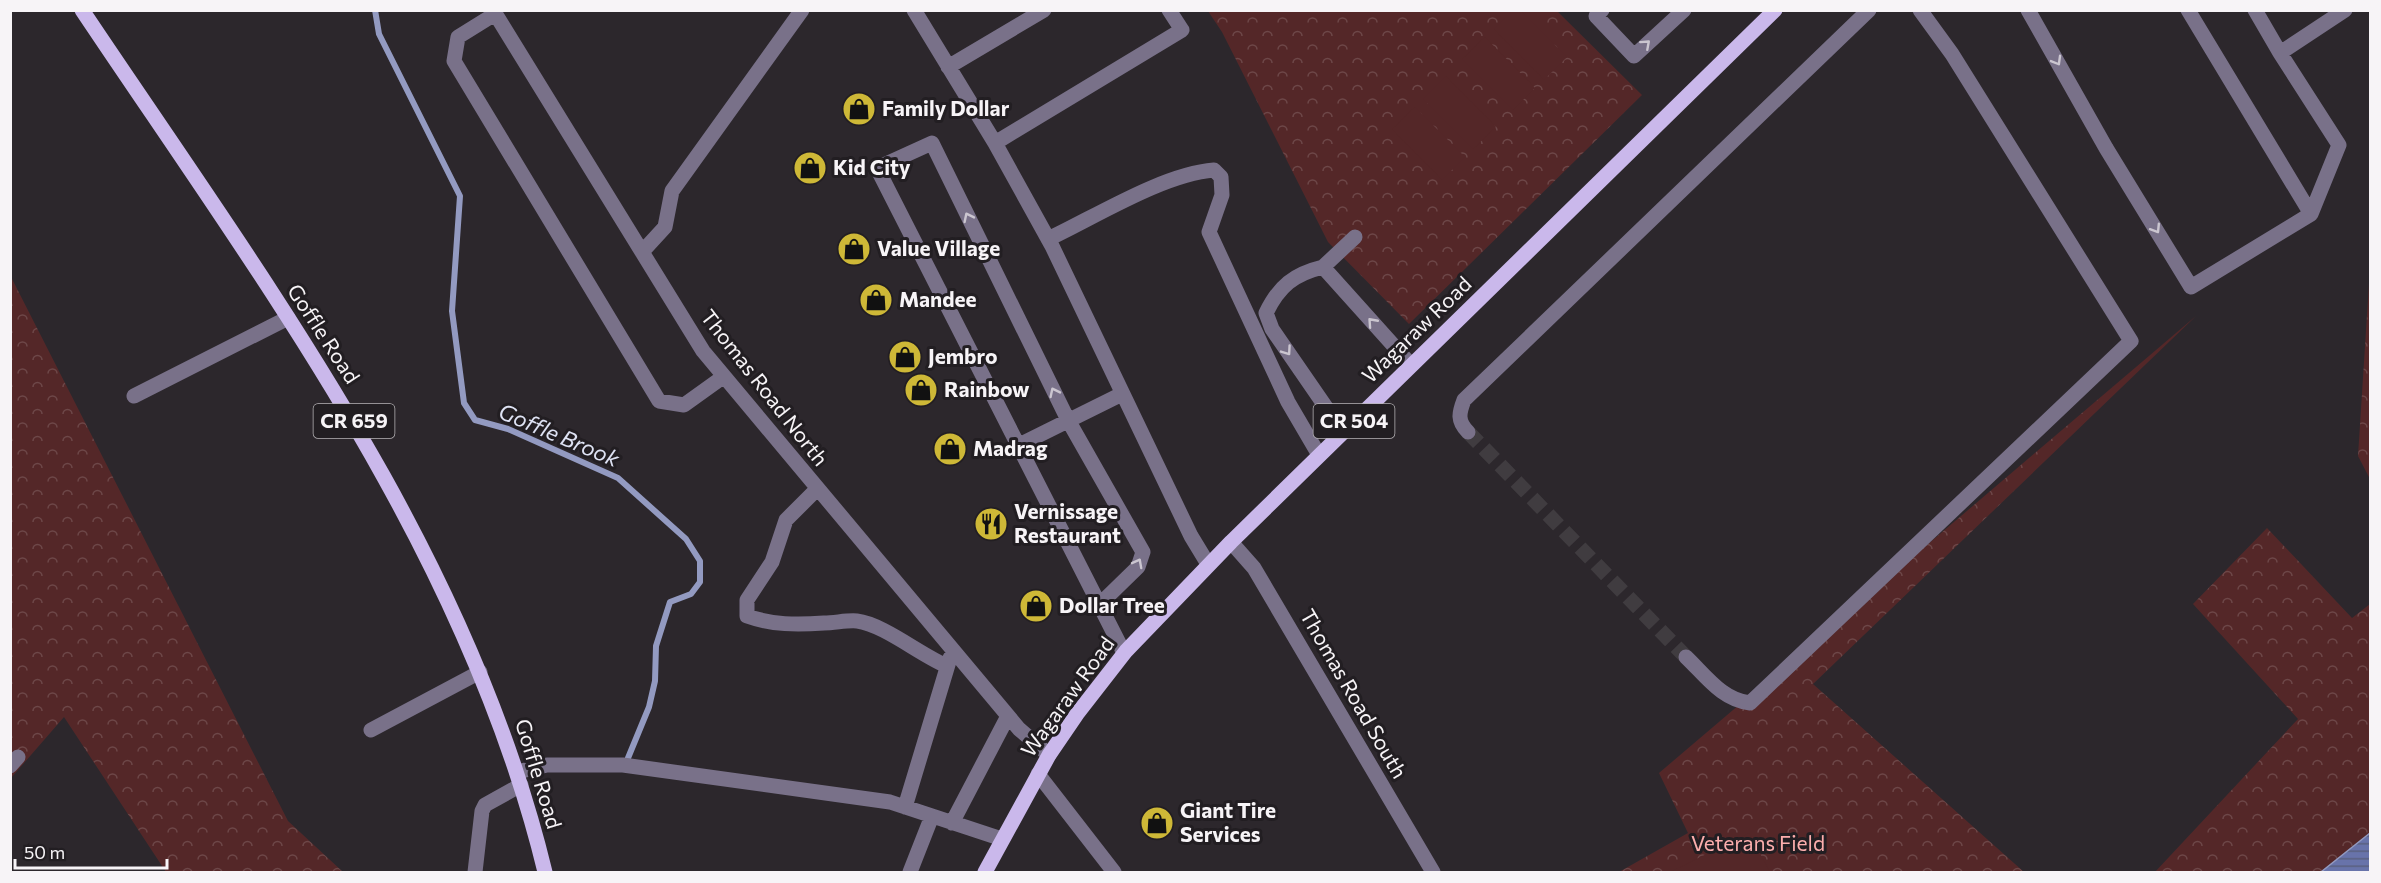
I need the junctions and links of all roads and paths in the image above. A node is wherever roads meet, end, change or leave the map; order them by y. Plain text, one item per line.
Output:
1 (82, 10) edge
2 (802, 10) edge
3 (914, 10) edge
4 (1044, 10) edge
5 (1169, 10) edge
6 (1602, 10) edge
7 (1684, 10) edge
8 (1775, 10) edge
9 (1869, 10) edge
10 (1920, 10) edge
11 (2028, 10) edge
12 (2188, 10) edge
13 (2254, 10) edge
14 (2345, 10) edge
15 (494, 12) edge
16 (2280, 53) junction
17 (948, 67) junction
18 (995, 143) junction
19 (2311, 214) junction
20 (1355, 237) dead end
21 (1048, 239) junction
22 (642, 252) junction
23 (1323, 267) junction
24 (288, 318) junction
25 (1411, 365) junction
26 (723, 377) junction
27 (1122, 394) junction
28 (134, 396) dead end
29 (1068, 420) junction
30 (1343, 432) junction
31 (1468, 432) tunnel mouth
32 (1017, 446) junction
33 (1319, 455) junction
34 (817, 489) junction
35 (1230, 542) junction
36 (1208, 564) junction
37 (1099, 605) junction
38 (952, 649) junction
39 (1124, 653) junction
40 (1686, 657) tunnel mouth
41 (947, 666) junction
42 (480, 672) junction
43 (1008, 716) junction
44 (371, 730) dead end
45 (1049, 755) junction
46 (1038, 774) junction
47 (519, 778) junction
48 (905, 807) junction
49 (932, 816) junction
50 (952, 823) junction
51 (1002, 839) junction
52 (989, 871) edge
53 (475, 873) edge
54 (545, 873) edge
55 (909, 873) edge
56 (1114, 873) edge
57 (1433, 873) edge

1 - 24 main road, Goffle Road / CR 659
2 - 22 street
3 - 17 street
4 - 17 street
5 - 18 street
6 -> 7 street
8 - 25 main road, Wagaraw Road / CR 504
9 - 31 street
10 - 40 street
11 -> 19 street
12 - 19 street
13 - 16 street
14 - 16 street
15 - 22 street, Thomas Road North
15 - 26 street
16 - 19 street
17 - 18 street
18 - 21 street
20 - 23 street
21 - 27 street
21 - 33 street
22 - 26 street, Thomas Road North
25 -> 23 street
23 -> 30 street
24 - 28 street
24 - 42 main road, Goffle Road / CR 659
25 - 30 main road, Wagaraw Road / CR 504
26 - 34 street, Thomas Road North
27 - 29 street
27 - 36 street
29 - 32 street
29 -> 32 street
37 -> 29 street
30 - 33 main road, Wagaraw Road / CR 504
32 - 37 street
33 - 35 main road, Wagaraw Road / CR 504
34 - 38 street, Thomas Road North
34 - 41 street
35 - 36 main road, Wagaraw Road / CR 504
35 - 57 street, Thomas Road South
36 - 39 main road, Wagaraw Road / CR 504
37 - 39 street
38 - 41 street
38 - 43 street, Thomas Road North
39 - 45 main road, Wagaraw Road / CR 504
41 - 48 street
42 - 44 street
42 - 47 main road, Goffle Road / CR 659
43 - 45 street, Thomas Road North
43 - 50 street
45 - 46 main road, Wagaraw Road / CR 504
46 - 51 main road, Wagaraw Road / CR 504
46 - 56 street
47 - 48 street
47 - 53 street
47 - 54 main road, Goffle Road / CR 659
48 - 49 street
49 - 50 street
49 - 55 street
50 - 51 street
51 - 52 main road, Wagaraw Road / CR 504

